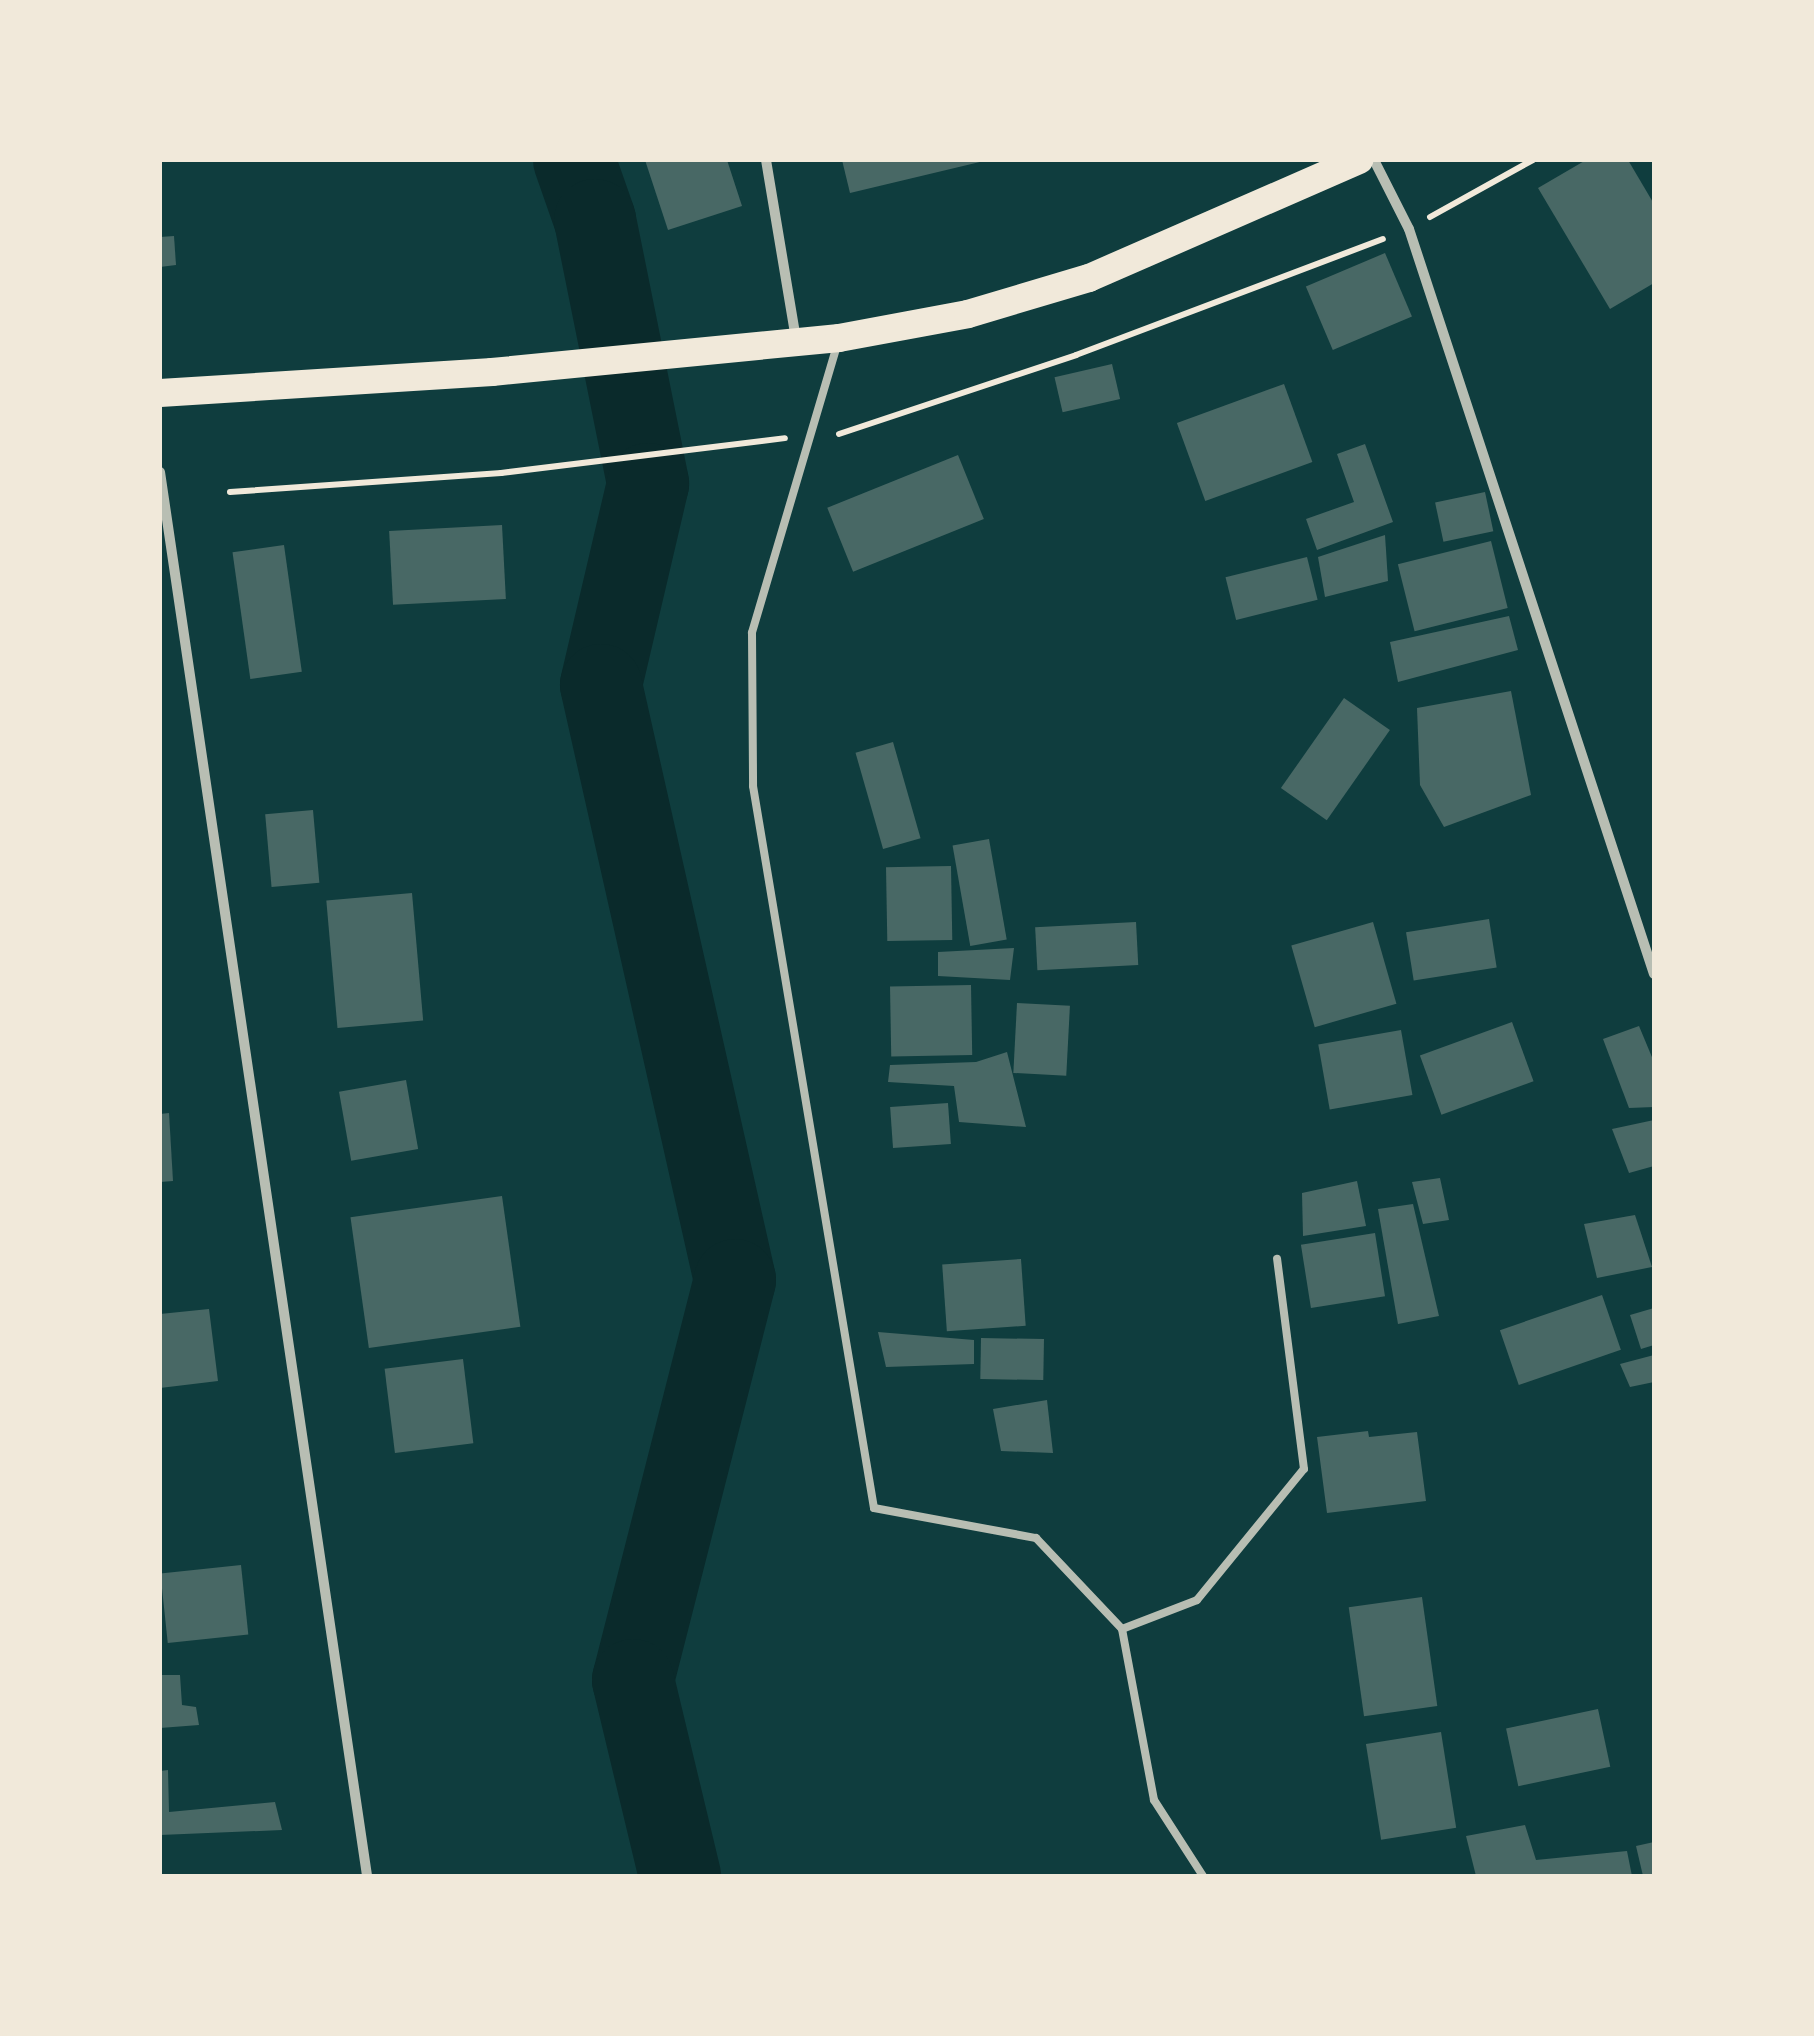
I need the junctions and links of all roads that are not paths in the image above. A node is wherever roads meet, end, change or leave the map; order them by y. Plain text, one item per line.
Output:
1 (766, 160) edge
2 (1359, 160) edge
3 (1374, 160) edge
4 (839, 338) junction
5 (796, 341) junction
6 (160, 393) edge
7 (160, 472) edge
8 (1654, 974) edge
9 (1277, 1258) dead end
10 (1122, 1628) junction
11 (367, 1876) edge
12 (1204, 1876) edge

1 - 5 street
2 - 4 highway
3 - 8 street
4 - 5 highway
4 - 10 lane
5 - 6 highway
7 - 11 street
9 - 10 lane
10 - 12 lane

